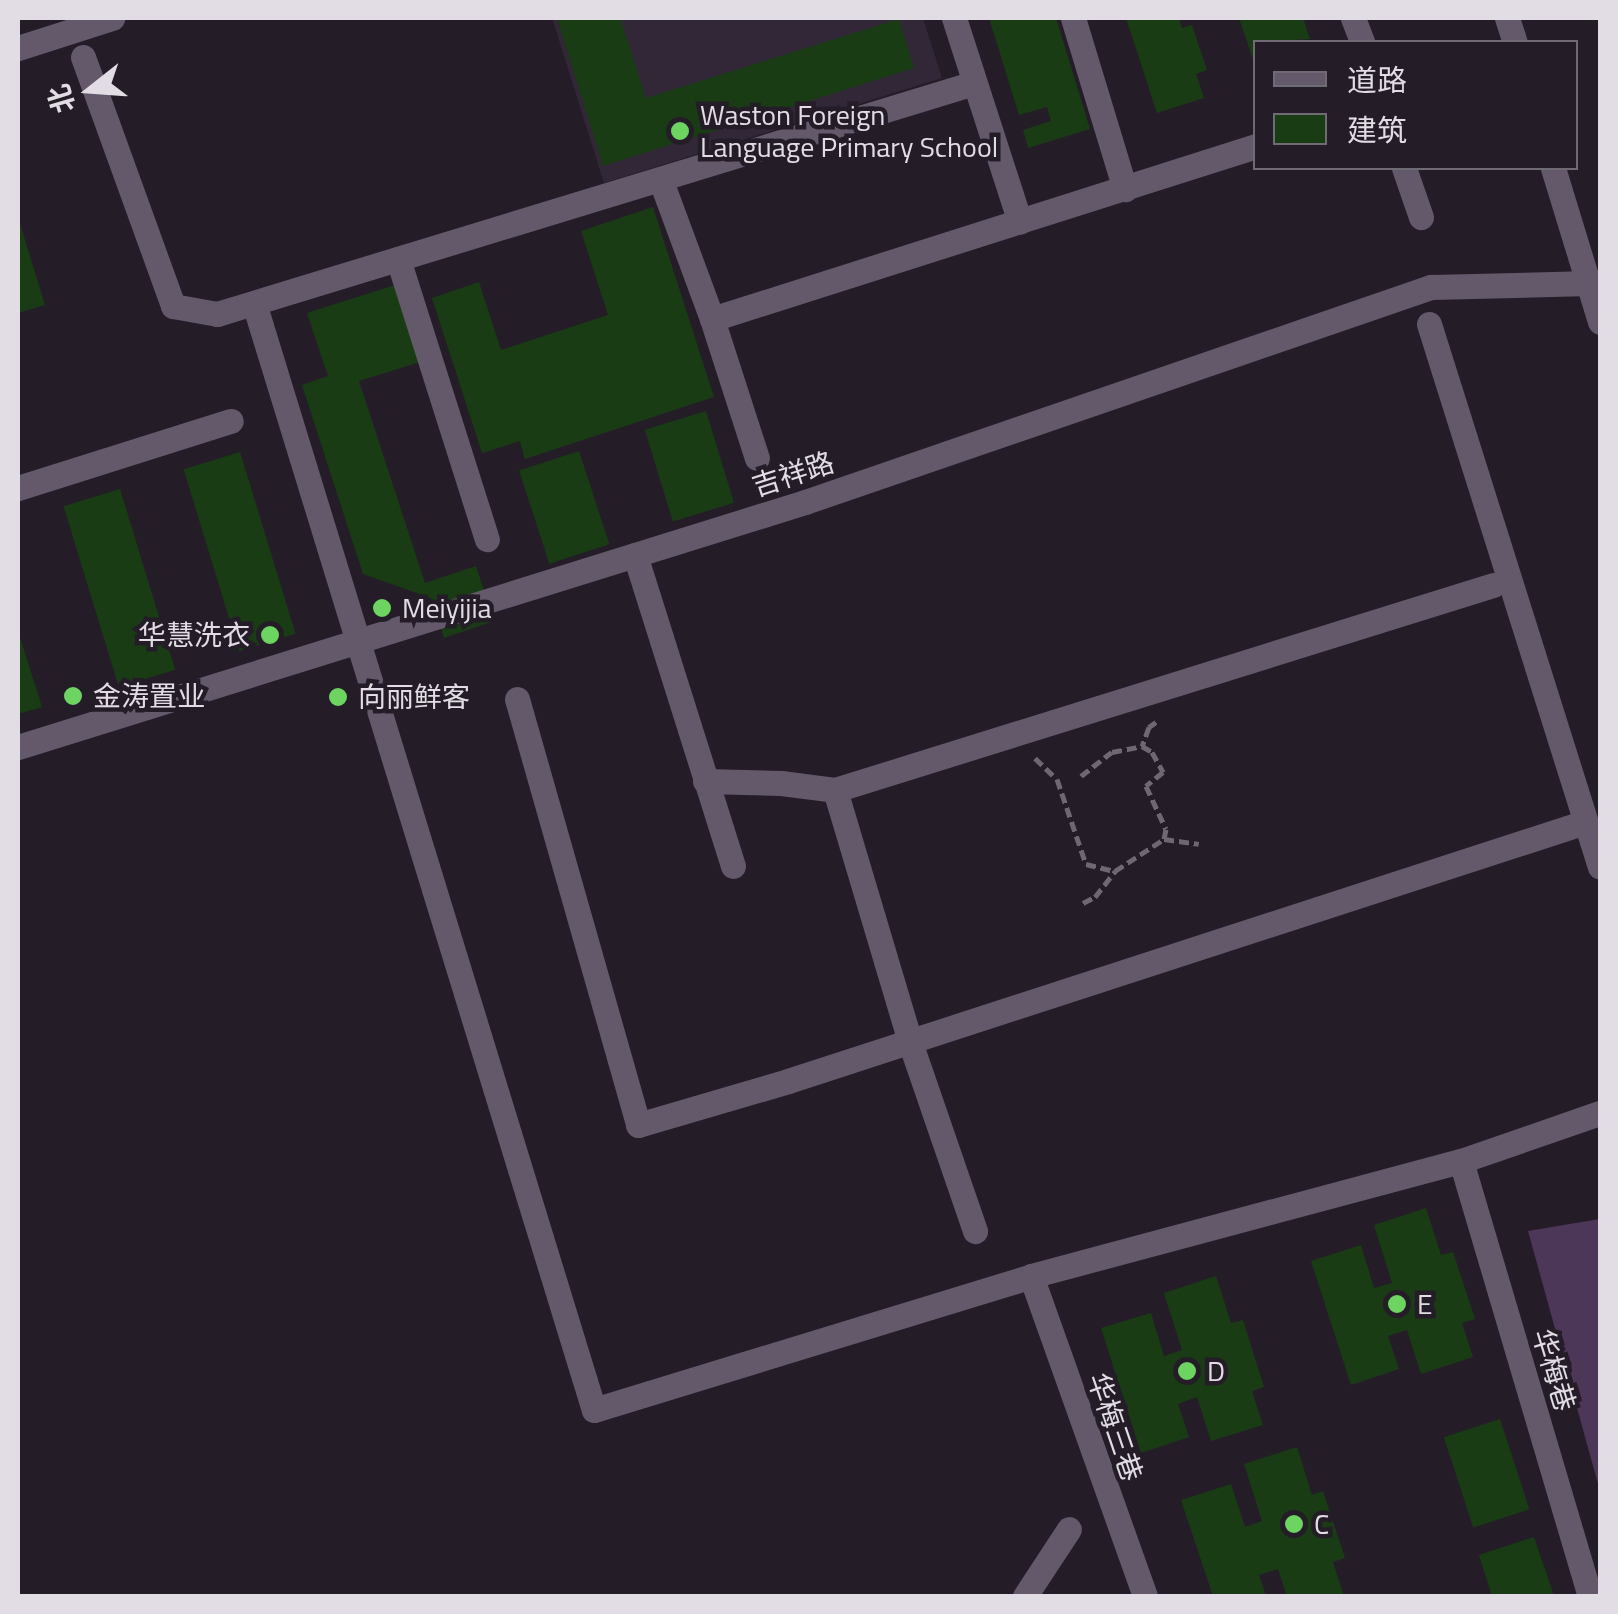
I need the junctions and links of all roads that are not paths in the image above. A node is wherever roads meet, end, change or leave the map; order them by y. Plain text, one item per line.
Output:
1 (112, 18) edge
2 (954, 18) edge
3 (1073, 18) edge
4 (18, 48) edge
5 (83, 57) dead end
6 (974, 83) junction
7 (1253, 147) edge
8 (1405, 170) edge
9 (1554, 170) edge
10 (661, 181) junction
11 (1124, 189) junction
12 (1421, 217) dead end
13 (1020, 222) junction
14 (398, 259) junction
15 (1595, 285) edge
16 (254, 303) junction
17 (712, 319) junction
18 (1600, 322) edge
19 (1429, 324) dead end
20 (231, 421) dead end
21 (757, 458) dead end
22 (18, 488) edge
23 (487, 539) dead end
24 (635, 556) junction
25 (1493, 585) dead end
26 (357, 643) junction
27 (517, 699) dead end
28 (18, 747) edge
29 (705, 781) junction
30 (835, 790) junction
31 (1585, 822) junction
32 (733, 866) dead end
33 (1600, 866) edge
34 (910, 1042) junction
35 (1600, 1113) edge
36 (1461, 1160) junction
37 (975, 1231) dead end
38 (1031, 1276) junction
39 (1069, 1529) dead end
40 (1025, 1596) edge
41 (1145, 1596) edge
42 (1590, 1596) edge

1 - 4 street
2 - 6 street
3 - 11 street
5 - 16 street
6 - 10 street
6 - 13 street
7 - 11 street
8 - 12 street
9 - 15 street
10 - 14 street
10 - 17 street
11 - 13 street
13 - 17 street
14 - 16 street
14 - 23 street
15 - 18 street
15 - 24 street, 吉祥路
16 - 26 street
17 - 21 street
19 - 31 street
20 - 22 street
24 - 26 street, 吉祥路
24 - 29 street
25 - 30 street
26 - 28 street, 吉祥路
26 - 38 street
27 - 34 street
29 - 30 street
29 - 32 street
30 - 34 street
31 - 33 street
31 - 34 street
34 - 37 street
35 - 36 street
36 - 38 street
36 - 42 street, 华梅巷
38 - 41 street, 华梅三巷
39 - 40 street

